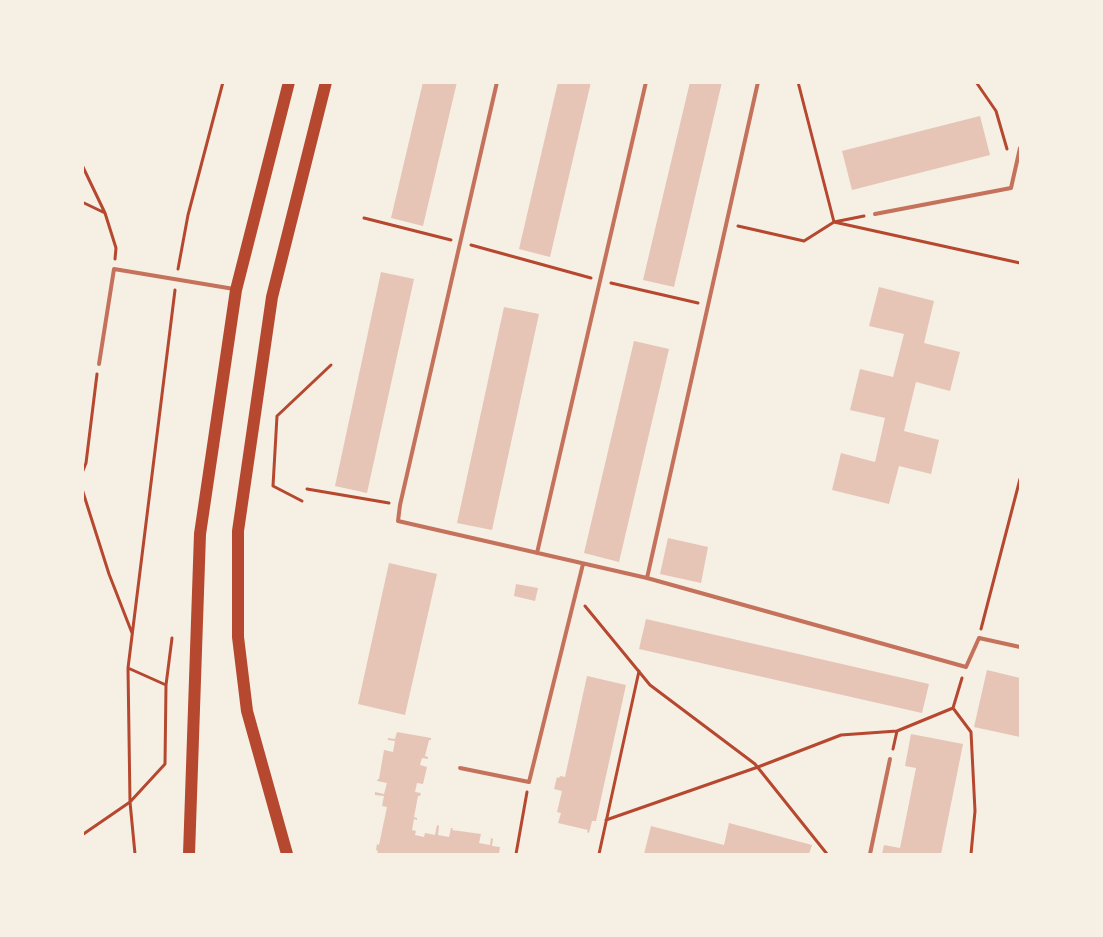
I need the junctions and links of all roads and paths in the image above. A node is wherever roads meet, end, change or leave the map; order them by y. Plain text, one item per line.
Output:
1 (223, 82) edge
2 (290, 82) edge
3 (326, 82) edge
4 (497, 82) edge
5 (646, 82) edge
6 (758, 82) edge
7 (976, 82) edge
8 (1020, 148) edge
9 (82, 165) edge
10 (1014, 175) junction
11 (82, 202) edge
12 (105, 214) junction
13 (875, 214) joint
14 (364, 218) dead end
15 (726, 223) junction
16 (460, 242) junction
17 (114, 270) junction
18 (176, 280) junction
19 (600, 280) junction
20 (236, 290) junction
21 (708, 305) junction
22 (98, 364) joint
23 (331, 365) dead end
24 (82, 473) edge
25 (1020, 479) edge
26 (82, 489) edge
27 (307, 489) dead end
28 (302, 500) dead end
29 (400, 505) junction
30 (537, 553) junction
31 (583, 564) junction
32 (647, 578) junction
33 (576, 595) junction
34 (132, 634) junction
35 (172, 638) dead end
36 (979, 638) junction
37 (1020, 647) edge
38 (966, 667) junction
39 (128, 668) junction
40 (639, 670) junction
41 (166, 685) junction
42 (953, 708) junction
43 (897, 731) junction
44 (890, 759) joint
45 (758, 767) junction
46 (460, 768) dead end
47 (529, 782) junction
48 (130, 802) junction
49 (606, 820) junction
50 (82, 835) edge
51 (135, 854) edge
52 (189, 854) edge
53 (287, 854) edge
54 (516, 854) edge
55 (599, 854) edge
56 (827, 854) edge
57 (870, 854) edge
58 (971, 854) edge

1 - 18 path
2 - 20 main road
3 - 53 main road
4 - 16 lane
5 - 19 lane
6 - 15 lane
7 - 10 path
8 - 10 lane
9 - 12 path
10 - 13 lane
11 - 12 path
12 - 17 path
13 - 15 path
14 - 16 path
15 - 21 lane
16 - 19 path
16 - 29 lane
17 - 18 lane
17 - 22 lane
18 - 20 lane
18 - 34 path
19 - 21 path
19 - 30 lane
20 - 52 main road
21 - 32 lane
22 - 24 path
23 - 28 path
25 - 36 path
26 - 34 path
27 - 29 path
29 - 30 lane
30 - 31 lane
31 - 32 lane
31 - 33 lane
32 - 38 lane
33 - 40 path
33 - 47 lane
34 - 39 path
35 - 41 path
36 - 37 lane
36 - 38 lane
38 - 42 path
39 - 41 path
39 - 48 path
40 - 45 path
40 - 49 path
41 - 48 path
42 - 43 path
42 - 58 path
43 - 44 path
43 - 45 path
44 - 57 lane
45 - 49 path
45 - 56 path
46 - 47 lane
47 - 54 path
48 - 50 path
48 - 51 path
49 - 55 path

